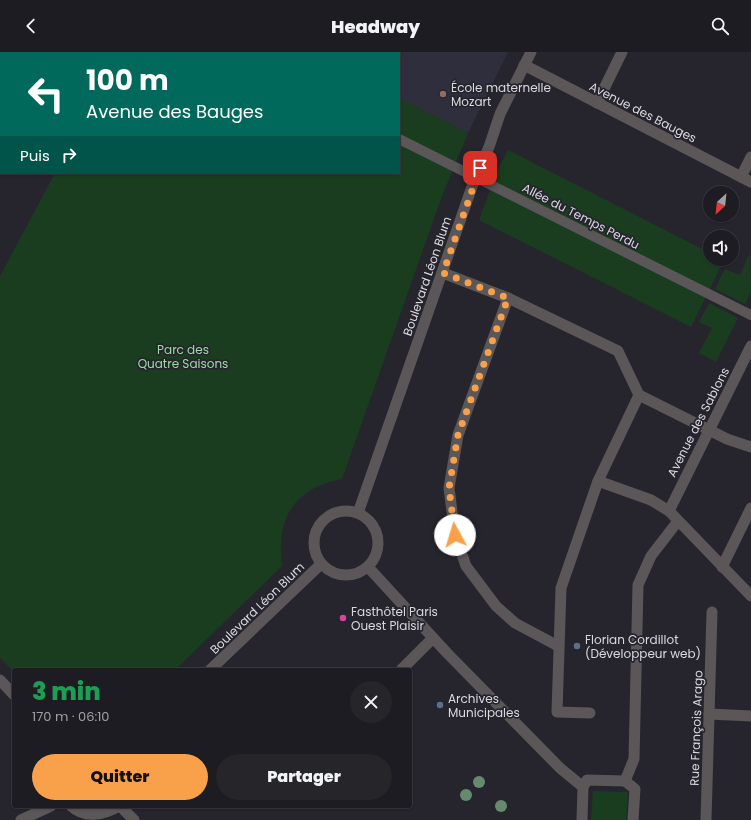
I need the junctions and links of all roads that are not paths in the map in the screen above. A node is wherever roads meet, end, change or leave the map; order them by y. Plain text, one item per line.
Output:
1 (531, 52) edge
2 (622, 52) edge
3 (524, 65) junction
4 (597, 103) junction
5 (400, 140) edge
6 (751, 158) edge
7 (475, 178) junction
8 (746, 179) edge
9 (443, 273) junction
10 (508, 298) junction
11 (751, 315) edge
12 (751, 346) edge
13 (639, 395) junction
14 (709, 429) junction
15 (751, 447) edge
16 (598, 481) junction
17 (751, 508) edge
18 (669, 511) junction
19 (358, 513) junction
20 (678, 521) junction
21 (321, 564) junction
22 (368, 567) junction
23 (722, 567) junction
24 (751, 596) edge
25 (712, 612) dead end
26 (433, 638) junction
27 (558, 646) junction
28 (212, 668) edge
29 (403, 668) edge
30 (0, 680) edge
31 (12, 692) edge
32 (590, 713) dead end
33 (709, 714) junction
34 (751, 716) edge
35 (625, 781) junction
36 (583, 788) junction
37 (47, 808) edge
38 (74, 808) edge
39 (116, 808) edge
40 (121, 808) edge
41 (21, 820) edge
42 (134, 820) edge
43 (582, 820) edge
44 (633, 820) edge
45 (706, 820) edge

1 - 3 street, Boulevard Léon Blum
2 - 4 street
3 - 4 street, Avenue des Bauges
3 - 7 street, Boulevard Léon Blum
4 - 8 street, Avenue des Bauges
5 - 7 street, Allée du Temps Perdu
6 - 8 street
7 - 9 street, Boulevard Léon Blum
7 - 11 street, Allée du Temps Perdu
9 - 10 street
9 - 19 street, Boulevard Léon Blum
10 - 13 street
10 - 27 street
12 - 14 street, Avenue des Sablons
13 - 14 street
13 - 16 street
14 - 15 street
14 - 18 street, Avenue des Sablons
16 - 18 street
16 - 27 street
17 - 23 street
18 - 20 street
19 - 21 street
19 - 22 street
20 - 23 street
20 - 35 street
21 - 22 street
21 - 28 street, Boulevard Léon Blum
22 - 26 street
23 - 24 street
25 - 33 street, Rue François Arago
26 - 29 street
26 - 36 street
27 - 32 street
30 - 31 street
33 - 34 street
33 - 45 street, Rue François Arago
35 - 36 street
35 - 44 street
36 - 43 street
37 - 41 street
38 - 39 street
40 - 42 street

